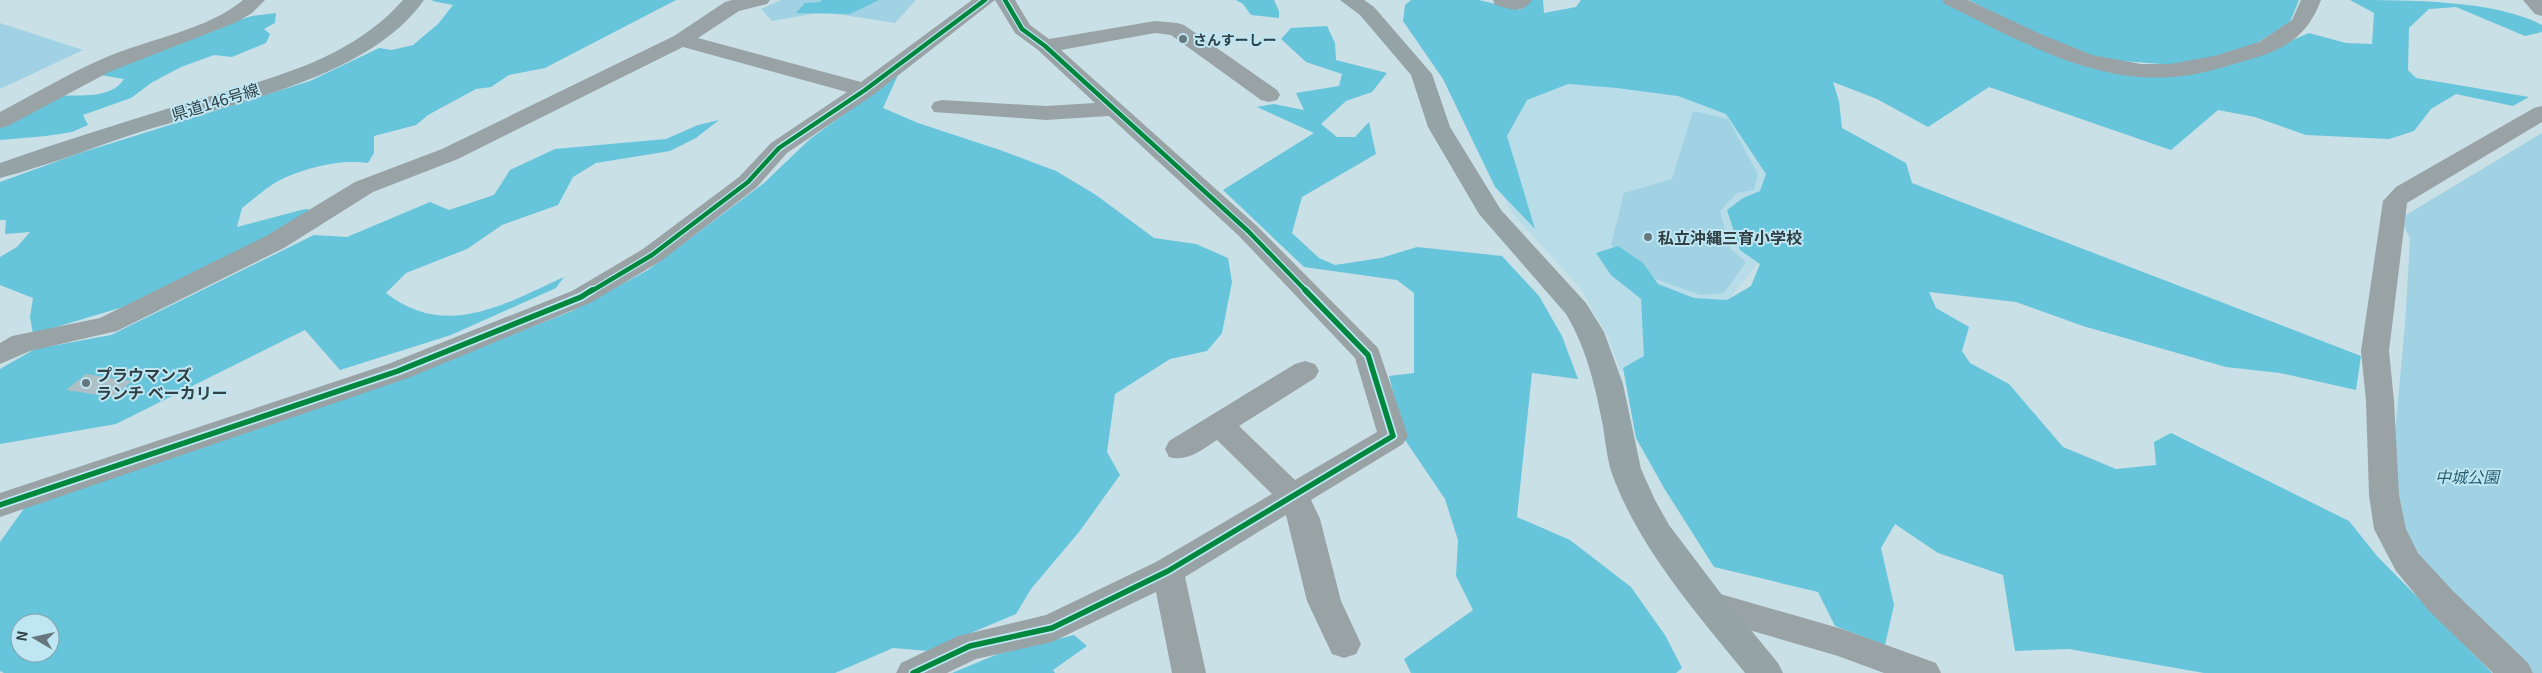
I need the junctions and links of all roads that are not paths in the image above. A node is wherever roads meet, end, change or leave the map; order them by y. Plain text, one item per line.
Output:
1 (254, 0) edge
2 (414, 0) edge
3 (760, 0) edge
4 (985, 0) edge
5 (1005, 0) edge
6 (1350, 0) edge
7 (1522, 0) edge
8 (1952, 0) edge
9 (2311, 0) edge
10 (2534, 0) edge
11 (1502, 1) edge
12 (2542, 10) edge
13 (681, 40) junction
14 (1046, 46) junction
15 (865, 90) junction
16 (1269, 95) dead end
17 (942, 107) dead end
18 (1115, 109) junction
19 (2542, 113) edge
20 (0, 121) edge
21 (0, 171) edge
22 (0, 355) edge
23 (1305, 372) dead end
24 (1219, 425) junction
25 (1180, 449) dead end
26 (0, 486) edge
27 (40, 490) junction
28 (1293, 496) junction
29 (0, 505) edge
30 (1168, 571) junction
31 (1710, 604) junction
32 (1344, 644) dead end
33 (913, 673) edge
34 (1189, 673) edge
35 (1766, 673) edge
36 (1924, 673) edge
37 (2516, 673) edge

1 - 20 street
2 - 21 street, 県道146号線
3 - 13 street
4 - 15 street
5 - 14 street
6 - 31 street
7 - 11 street
8 - 9 street
10 - 12 street
13 - 15 street
13 - 22 street
14 - 16 street
14 - 18 street
15 - 27 street
17 - 18 street
18 - 28 street
19 - 37 street
23 - 24 street
24 - 25 street
24 - 28 street
26 - 27 street
27 - 29 street
28 - 30 street
28 - 32 street
30 - 33 street
30 - 34 street
31 - 35 street
31 - 36 street

